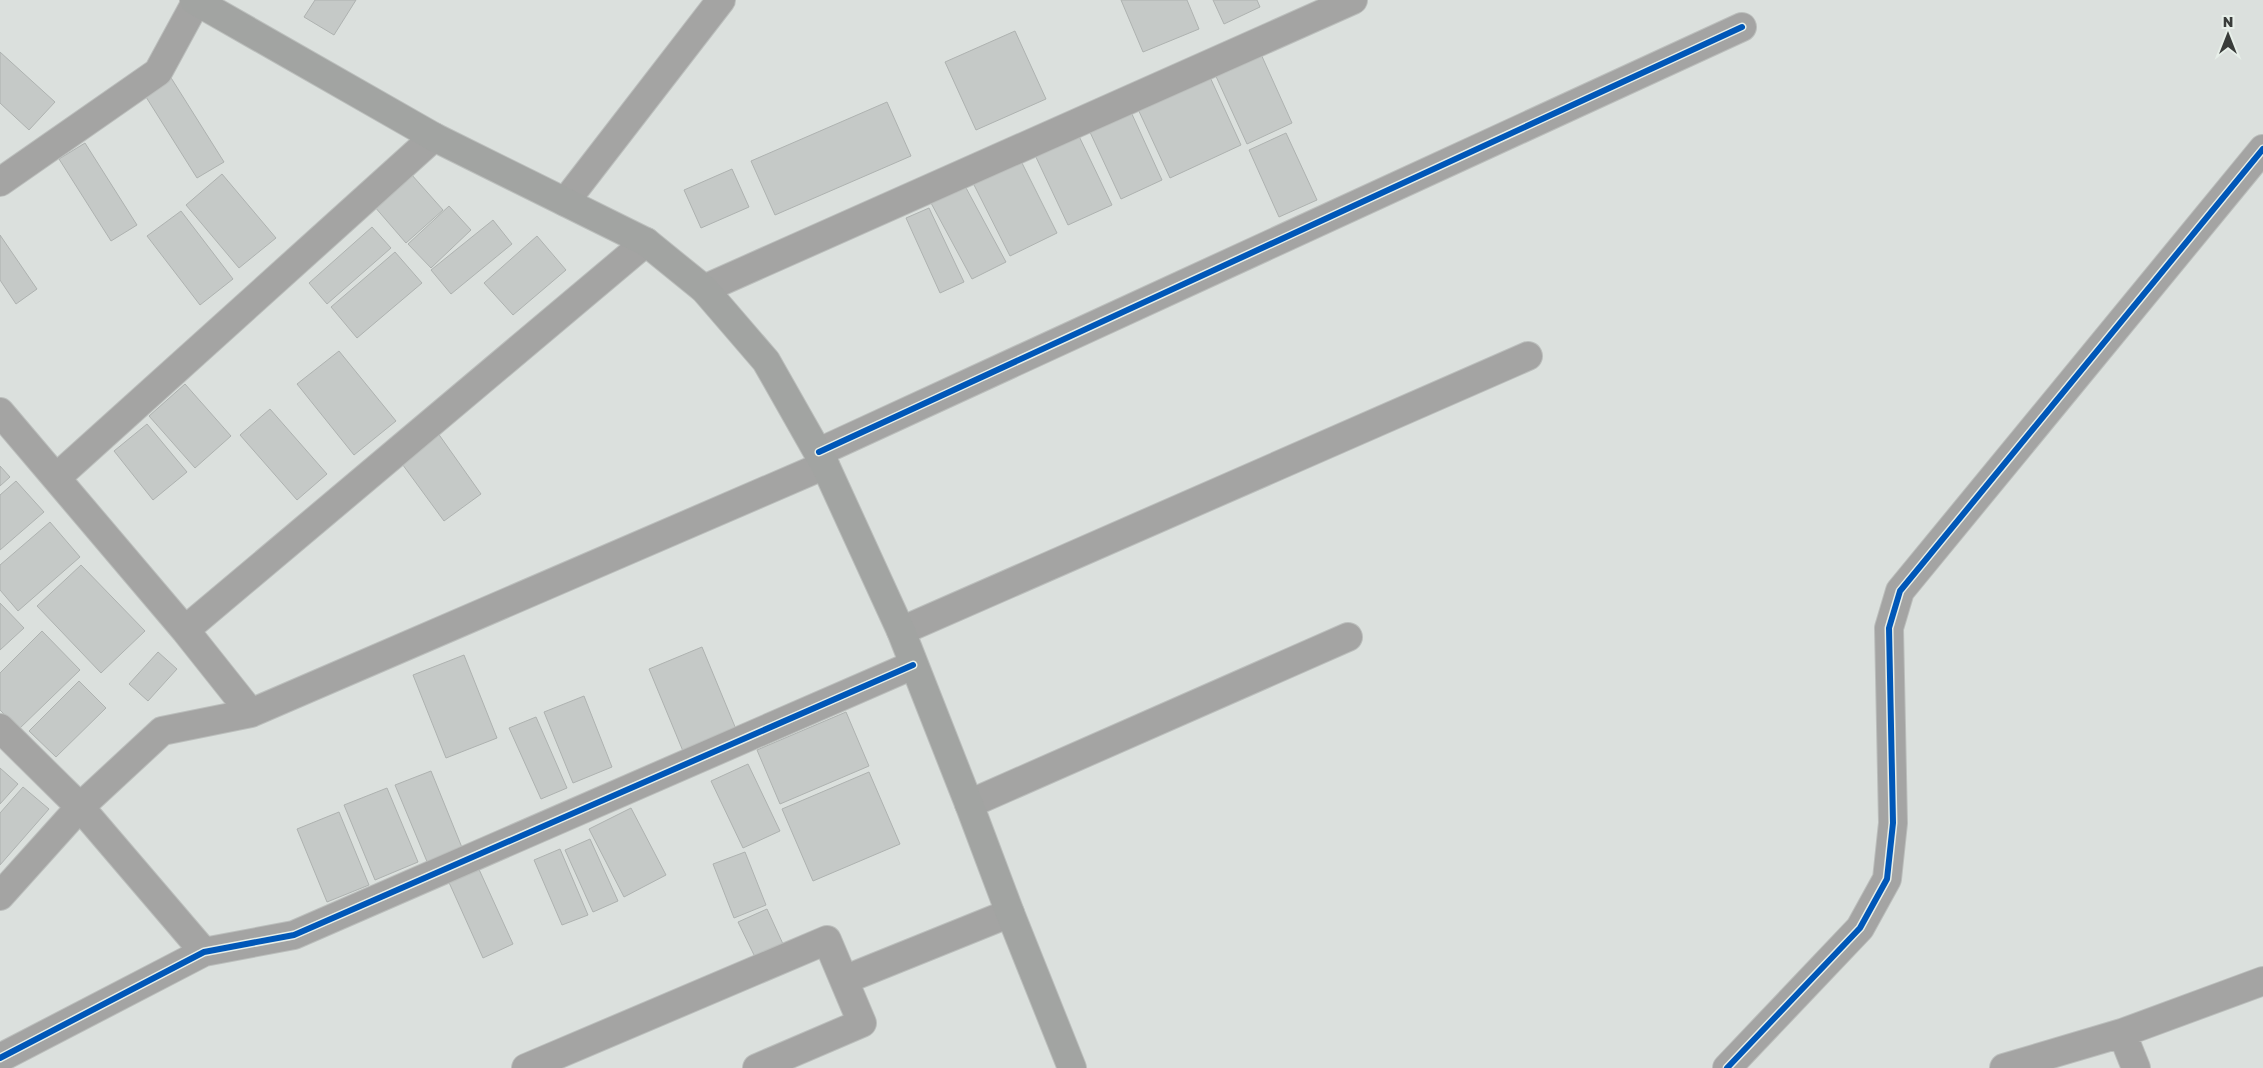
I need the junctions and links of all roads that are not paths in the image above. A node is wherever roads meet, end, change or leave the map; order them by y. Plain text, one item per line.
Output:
1 (721, 0) edge
2 (1353, 0) edge
3 (195, 1) edge
4 (1742, 27) dead end
5 (434, 137) junction
6 (2263, 149) edge
7 (0, 182) edge
8 (565, 202) junction
9 (646, 242) junction
10 (704, 289) junction
11 (1528, 356) dead end
12 (0, 412) edge
13 (822, 459) junction
14 (56, 478) junction
15 (185, 630) junction
16 (901, 631) junction
17 (1348, 637) dead end
18 (913, 665) junction
19 (251, 713) junction
20 (0, 728) edge
21 (969, 804) junction
22 (80, 807) junction
23 (0, 896) edge
24 (1010, 913) junction
25 (204, 952) junction
26 (844, 980) junction
27 (2263, 981) edge
28 (2122, 1033) junction
29 (0, 1058) edge
30 (526, 1068) edge
31 (756, 1068) edge
32 (1072, 1068) edge
33 (1727, 1068) edge
34 (2004, 1068) edge
35 (2136, 1068) edge

1 - 8 street
2 - 10 street
3 - 5 main road
3 - 7 street
4 - 13 street
5 - 8 main road
5 - 14 street
6 - 33 street
8 - 9 main road
9 - 10 main road
9 - 15 street
10 - 13 main road
11 - 16 street
12 - 14 street
13 - 16 main road
13 - 19 street
14 - 15 street
15 - 19 street
16 - 18 main road
17 - 21 street
18 - 21 main road
18 - 25 street
19 - 22 street
20 - 22 street
21 - 24 main road
22 - 23 street
22 - 25 street
24 - 26 street
24 - 32 main road
25 - 29 street
26 - 30 street
26 - 31 street
27 - 28 street
28 - 34 street
28 - 35 street

